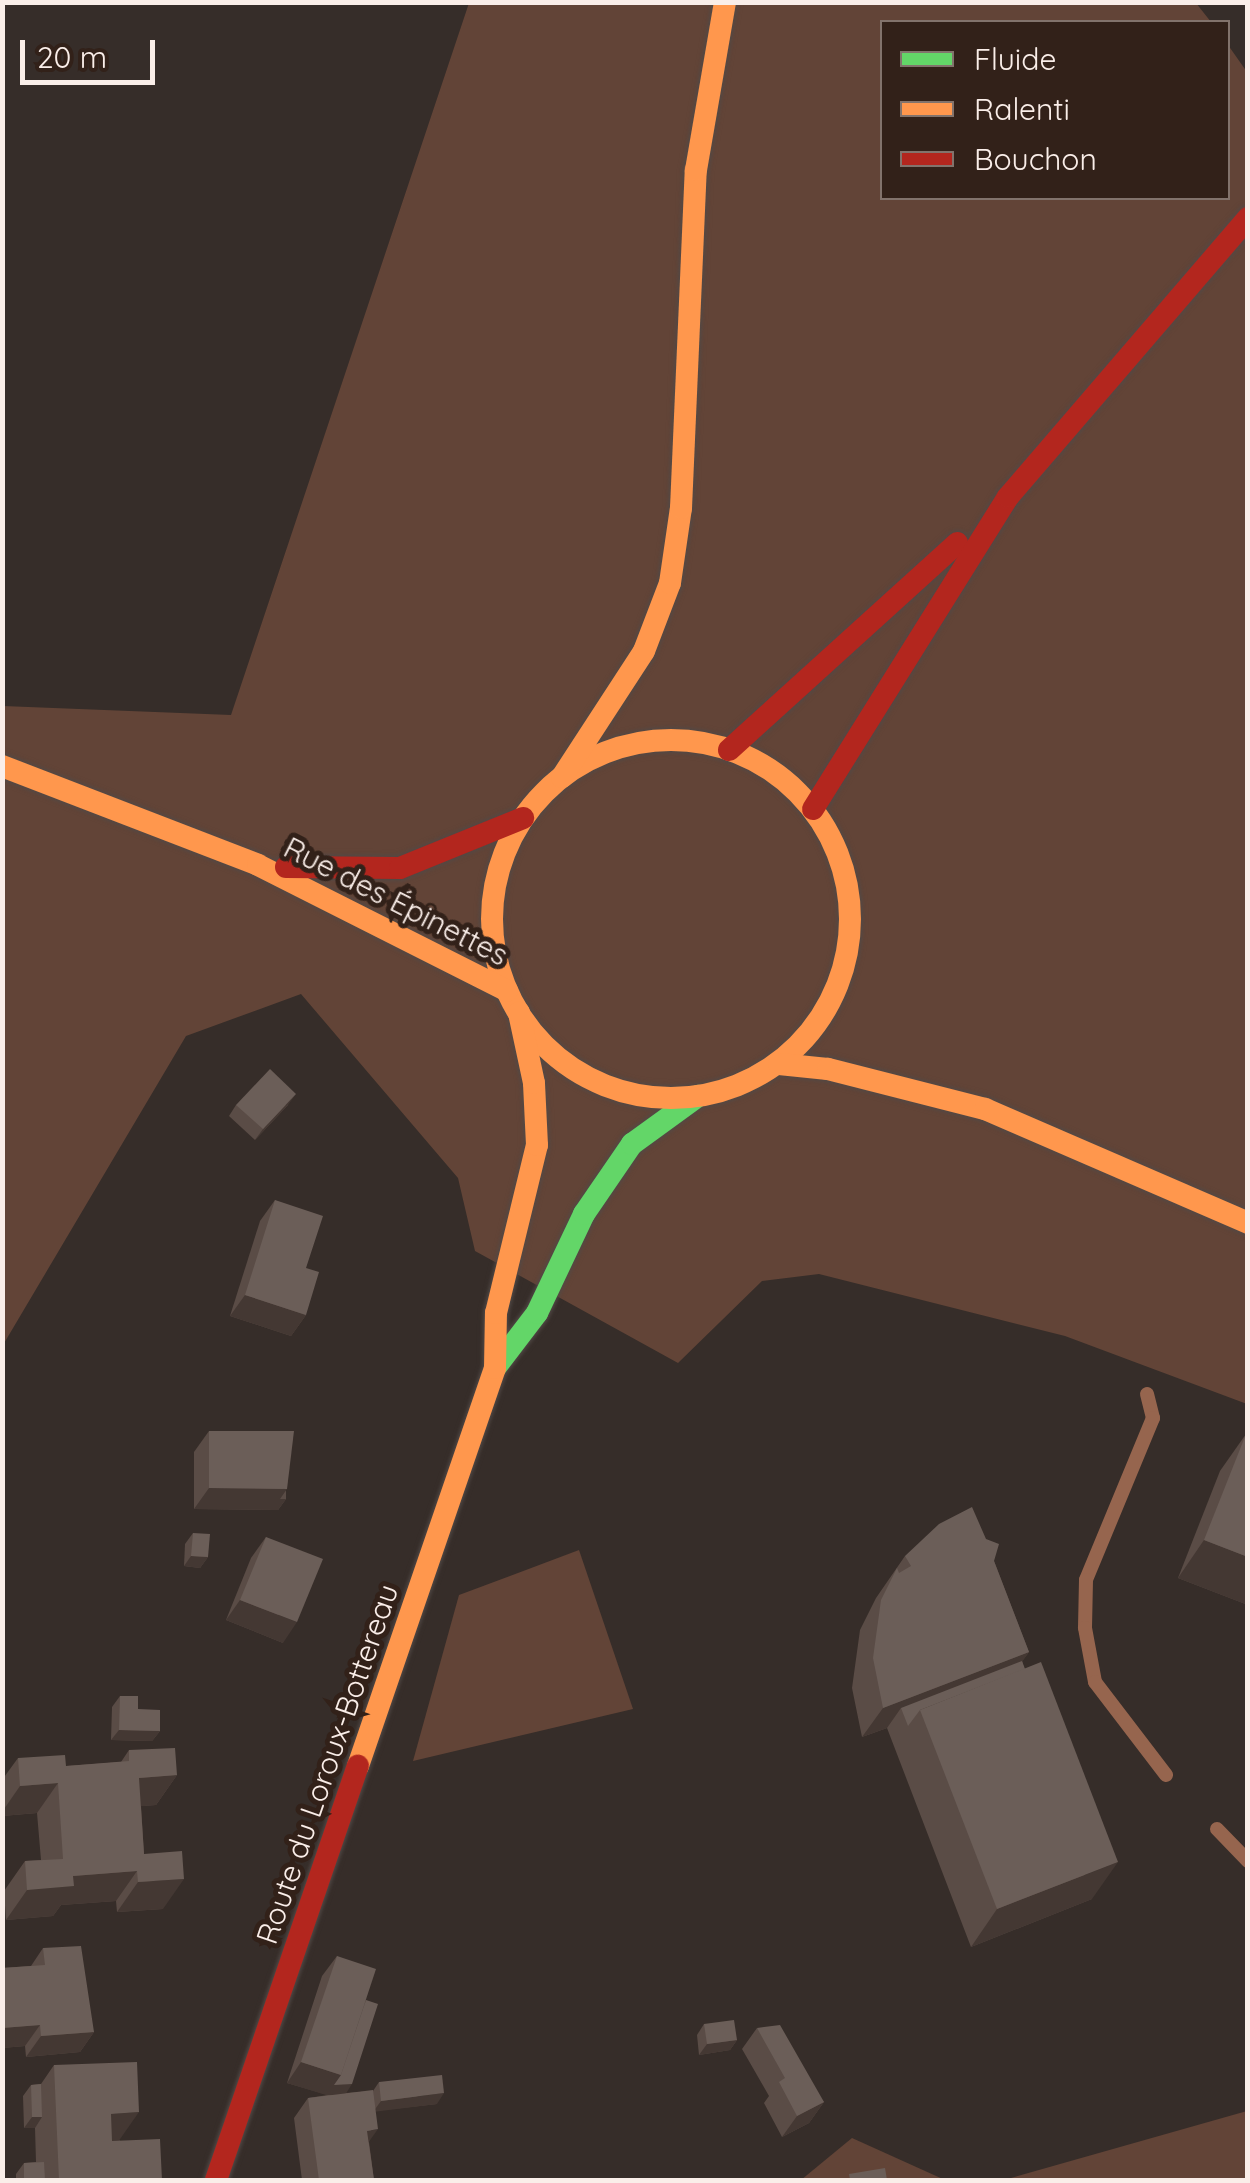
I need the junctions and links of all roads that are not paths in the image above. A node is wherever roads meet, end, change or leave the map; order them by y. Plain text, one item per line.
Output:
1 (726, 2) edge
2 (1248, 218) edge
3 (1008, 497) junction
4 (729, 750) junction
5 (2, 766) edge
6 (562, 777) junction
7 (813, 808) junction
8 (523, 818) junction
9 (258, 864) junction
10 (507, 991) junction
11 (519, 1014) junction
12 (779, 1064) junction
13 (698, 1096) junction
14 (1248, 1222) edge
15 (495, 1368) junction
16 (216, 2180) edge

1 - 6 main road
2 - 3 main road
3 - 4 main road
3 - 7 main road
4 - 6 main road
4 - 7 main road
5 - 9 main road, Rue des Épinettes
6 - 8 main road
7 - 12 main road
8 - 9 main road, Rue des Épinettes
8 - 10 main road
9 - 10 main road, Rue des Épinettes
10 - 11 main road
11 - 13 main road
11 - 15 main road, Route du Loroux-Bottereau
12 - 13 main road
12 - 14 main road
13 - 15 main road, Route du Loroux-Bottereau
15 - 16 main road, Route du Loroux-Bottereau

